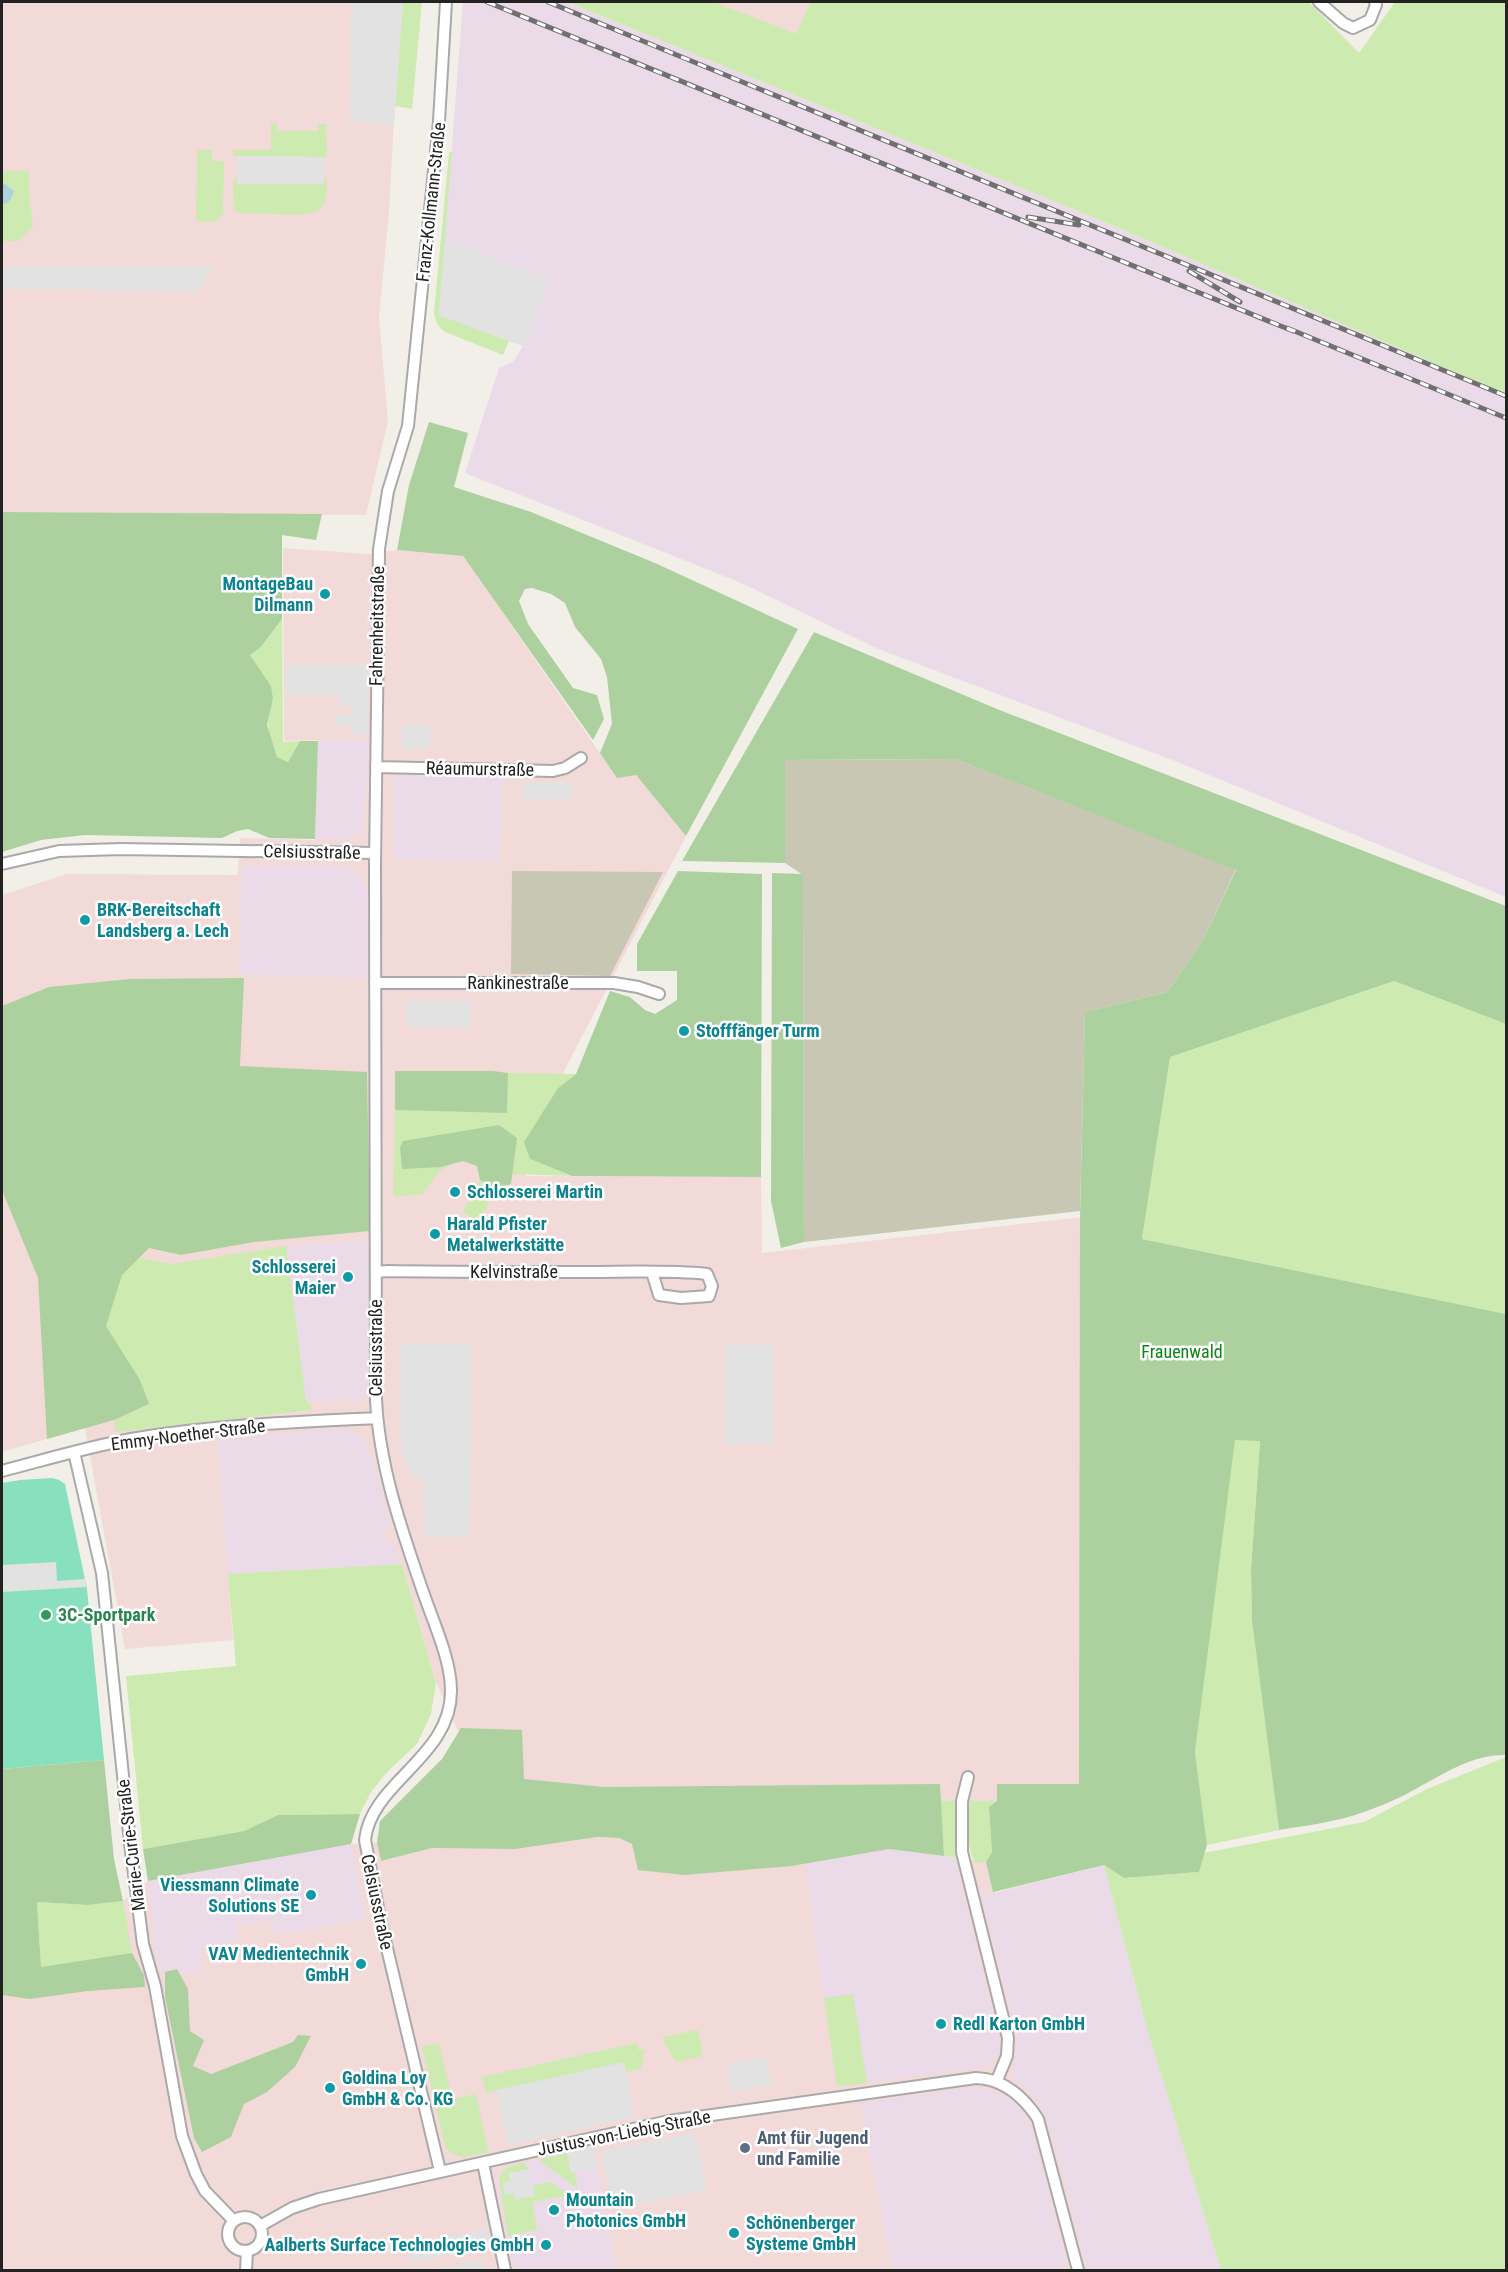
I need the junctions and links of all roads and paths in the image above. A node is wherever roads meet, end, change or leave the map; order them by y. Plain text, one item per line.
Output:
1 (446, 2) edge
2 (1319, 2) edge
3 (1375, 2) edge
4 (411, 402) joint
5 (582, 758) dead end
6 (376, 767) junction
7 (375, 853) junction
8 (2, 864) edge
9 (375, 983) junction
10 (659, 994) dead end
11 (376, 1272) junction
12 (652, 1272) junction
13 (377, 1418) junction
14 (74, 1452) junction
15 (2, 1471) edge
16 (968, 1777) dead end
17 (997, 2080) junction
18 (483, 2163) junction
19 (440, 2171) junction
20 (234, 2221) junction
21 (260, 2226) junction
22 (247, 2252) junction
23 (246, 2271) edge
24 (505, 2271) edge
25 (1078, 2271) edge

1 - 4 street, Franz-Kollmann-Straße
2 - 3 street
4 - 6 street, Fahrenheitstraße
5 - 6 street, Réaumurstraße
6 - 7 street, Fahrenheitstraße
7 - 8 street, Celsiusstraße
7 - 9 street, Celsiusstraße
9 - 10 street, Rankinestraße
9 - 11 street, Celsiusstraße
11 - 12 street, Kelvinstraße
11 - 13 street, Celsiusstraße
12 - 12 street, Kelvinstraße
13 - 14 street, Emmy-Noether-Straße
13 - 19 street, Celsiusstraße
14 - 15 street, Emmy-Noether-Straße
14 - 20 street, Marie-Curie-Straße
16 - 17 street
17 - 18 street, Justus-von-Liebig-Straße
17 - 25 street
18 - 19 street, Justus-von-Liebig-Straße
18 - 24 street
19 - 21 street, Justus-von-Liebig-Straße
20 - 21 street
20 - 22 street
21 - 22 street
22 - 23 street

